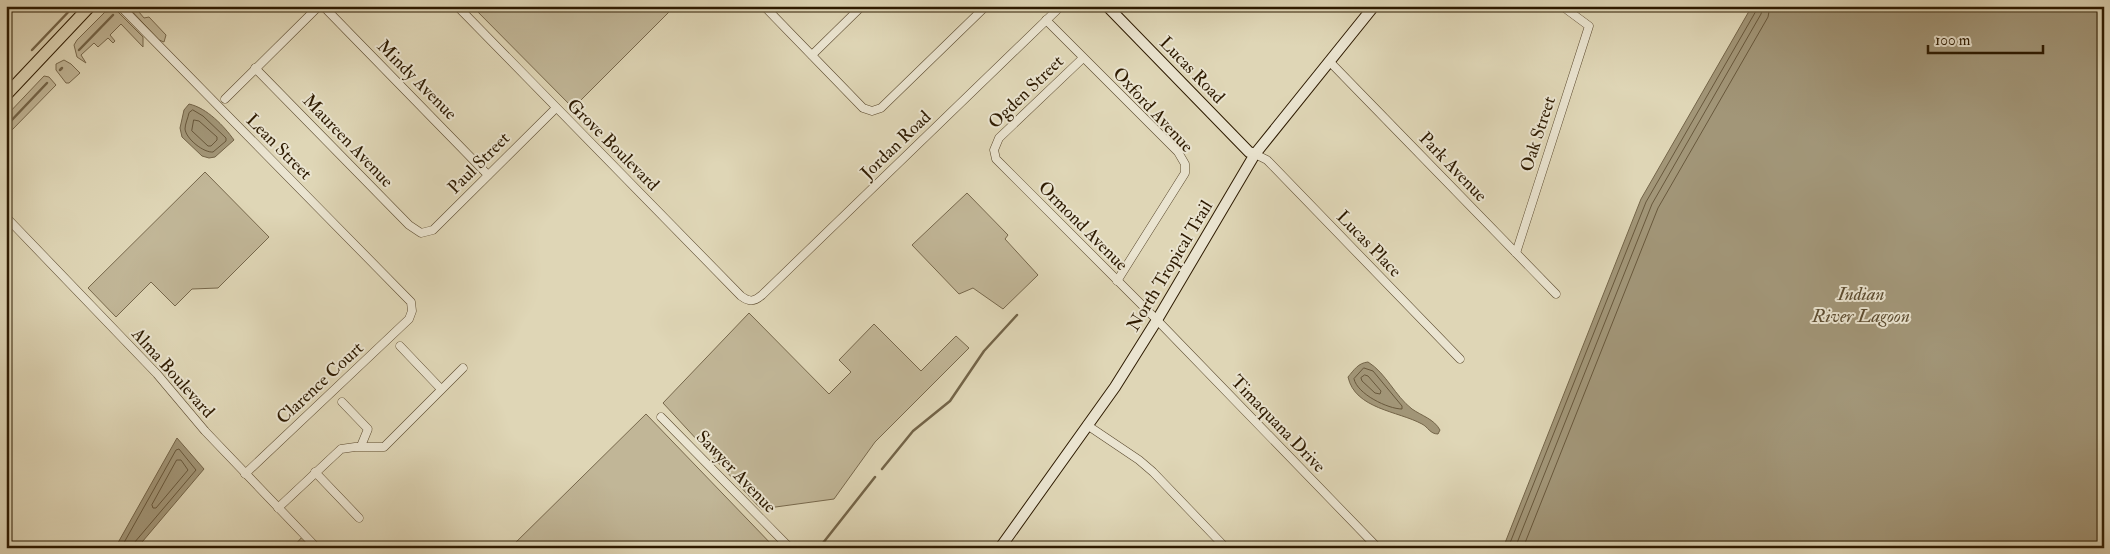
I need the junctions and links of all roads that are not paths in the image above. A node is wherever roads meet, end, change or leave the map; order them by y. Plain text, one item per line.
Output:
1 (90, 6) edge
2 (120, 6) edge
3 (319, 6) edge
4 (323, 6) edge
5 (457, 6) edge
6 (764, 6) edge
7 (862, 6) edge
8 (986, 6) edge
9 (1061, 6) edge
10 (1107, 6) edge
11 (1374, 6) edge
12 (1562, 6) edge
13 (1046, 20) junction
14 (812, 55) junction
15 (1083, 58) junction
16 (1329, 61) junction
17 (256, 68) junction
18 (6, 95) edge
19 (225, 99) dead end
20 (556, 108) junction
21 (994, 150) joint
22 (1254, 154) junction
23 (488, 174) junction
24 (6, 217) edge
25 (421, 233) joint
26 (1516, 253) junction
27 (1117, 281) junction
28 (1556, 294) dead end
29 (750, 301) joint
30 (412, 312) joint
31 (1157, 320) junction
32 (400, 346) dead end
33 (1460, 358) dead end
34 (463, 368) dead end
35 (441, 389) junction
36 (342, 402) dead end
37 (661, 417) dead end
38 (1087, 425) junction
39 (361, 446) junction
40 (315, 472) junction
41 (245, 474) junction
42 (278, 508) junction
43 (359, 518) dead end
44 (317, 548) edge
45 (790, 548) edge
46 (1000, 548) edge
47 (1226, 548) edge
48 (1378, 548) edge

1 - 18 main road
2 - 30 street, Lean Street
3 - 17 street
4 - 23 street, Mindy Avenue
5 - 20 street, Grove Boulevard
6 - 14 street
7 - 14 street
8 - 14 street
9 - 13 street, Jordan Road
10 - 22 street, Lucas Road
11 - 16 street, North Tropical Trail
12 - 26 street, Oak Street
13 - 15 street, Oxford Avenue
13 - 29 street, Jordan Road
15 - 21 street, Ogden Street
15 - 27 street, Oxford Avenue
16 - 22 street, North Tropical Trail
16 - 26 street, Park Avenue
17 - 19 street
17 - 25 street, Maureen Avenue
20 - 23 street, Paul Street
20 - 29 street, Grove Boulevard
21 - 27 street, Ormond Avenue
22 - 31 street, North Tropical Trail
22 - 33 street, Lucas Place
23 - 25 street, Paul Street
24 - 41 street, Alma Boulevard
26 - 28 street, Park Avenue
27 - 31 street, Ormond Avenue
30 - 41 street, Clarence Court
31 - 38 street, North Tropical Trail
31 - 48 street, Timaquana Drive
32 - 35 street
34 - 35 street
35 - 39 street
36 - 39 street
37 - 45 street, Sawyer Avenue
38 - 46 street, North Tropical Trail
38 - 47 street
39 - 40 street
40 - 42 street
40 - 43 street
41 - 42 street, Alma Boulevard
42 - 44 street, Alma Boulevard

